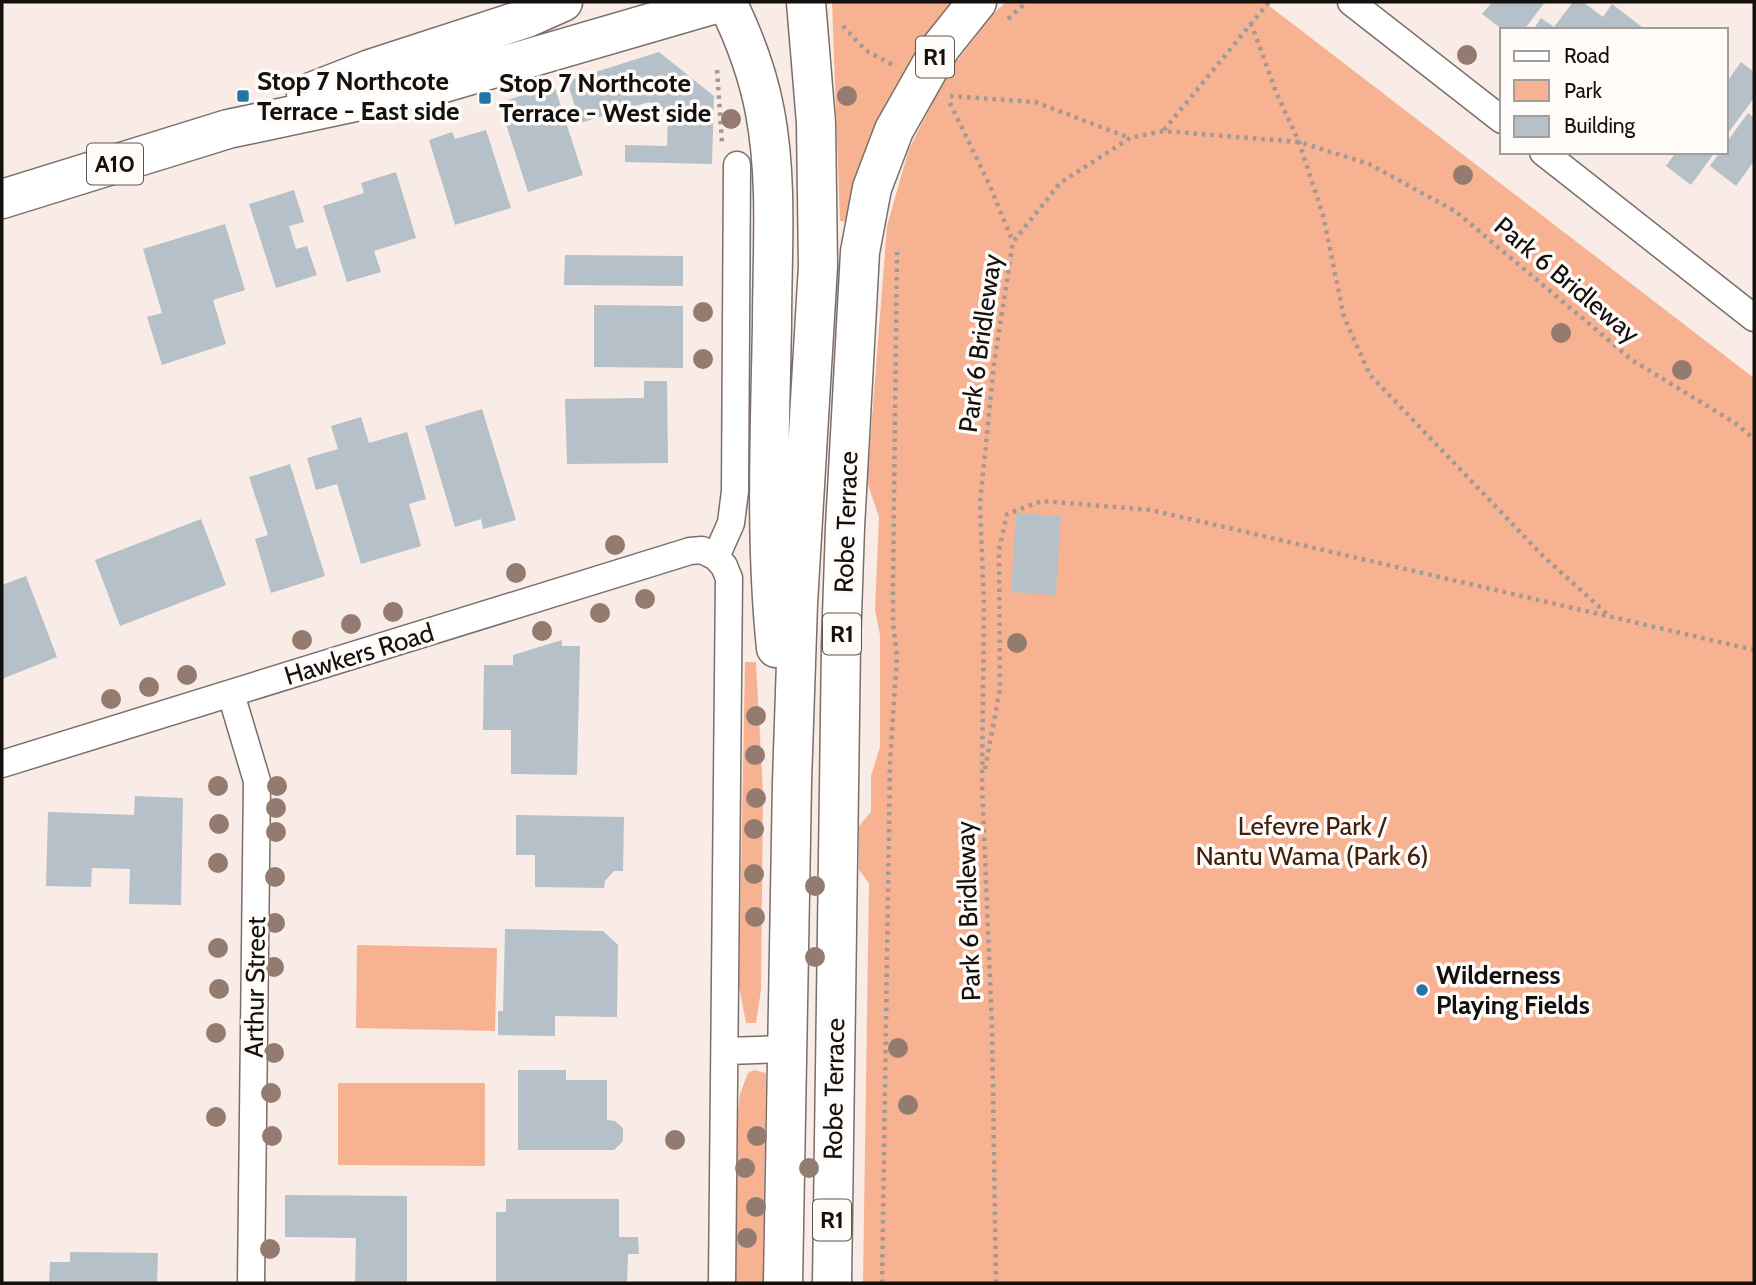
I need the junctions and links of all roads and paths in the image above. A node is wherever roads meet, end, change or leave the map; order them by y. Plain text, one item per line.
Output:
1 (562, 2) edge
2 (725, 2) edge
3 (806, 2) edge
4 (977, 2) edge
5 (1269, 2) edge
6 (1351, 2) edge
7 (840, 23) dead end
8 (1251, 23) junction
9 (716, 58) dead end
10 (895, 66) dead end
11 (1500, 118) edge
12 (228, 129) junction
13 (1163, 131) junction
14 (1130, 138) junction
15 (1299, 142) junction
16 (1546, 154) edge
17 (736, 175) joint
18 (2, 199) edge
19 (898, 240) dead end
20 (1013, 242) junction
21 (1754, 318) edge
22 (1754, 439) edge
23 (716, 557) junction
24 (1609, 615) junction
25 (841, 645) junction
26 (1754, 650) edge
27 (231, 694) junction
28 (2, 764) edge
29 (792, 782) junction
30 (982, 784) junction
31 (791, 863) junction
32 (787, 1049) junction
33 (726, 1051) junction
34 (833, 1156) junction
35 (251, 1283) edge
36 (722, 1283) edge
37 (783, 1283) edge
38 (822, 1283) edge
39 (832, 1283) edge
40 (882, 1283) edge
41 (996, 1283) edge

1 - 12 highway, A10
2 - 12 highway, A10
2 - 29 highway
3 - 29 highway, Robe Terrace / R1
4 - 25 highway, Robe Terrace / R1
5 - 8 path
6 - 11 street
7 - 10 path
8 - 13 path
8 - 15 path
9 - 17 path
12 - 18 highway, A10
13 - 14 path, Park 6 Bridleway
13 - 15 path, Park 6 Bridleway
14 - 20 path, Park 6 Bridleway
14 - 20 path
15 - 22 path, Park 6 Bridleway
15 - 24 path
16 - 21 street
17 - 23 street
19 - 40 path
20 - 30 path, Park 6 Bridleway
23 - 27 street, Hawkers Road
23 - 33 street
24 - 26 path
24 - 30 path
25 - 31 highway
25 - 34 highway, Robe Terrace / R1
27 - 28 street, Hawkers Road
27 - 35 street, Arthur Street
29 - 31 highway, Robe Terrace / R1
30 - 41 path, Park 6 Bridleway
31 - 32 highway, Robe Terrace / R1
32 - 33 street
32 - 34 highway
32 - 37 highway, Robe Terrace / R1
33 - 36 street
34 - 38 highway
34 - 39 highway, Robe Terrace / R1

